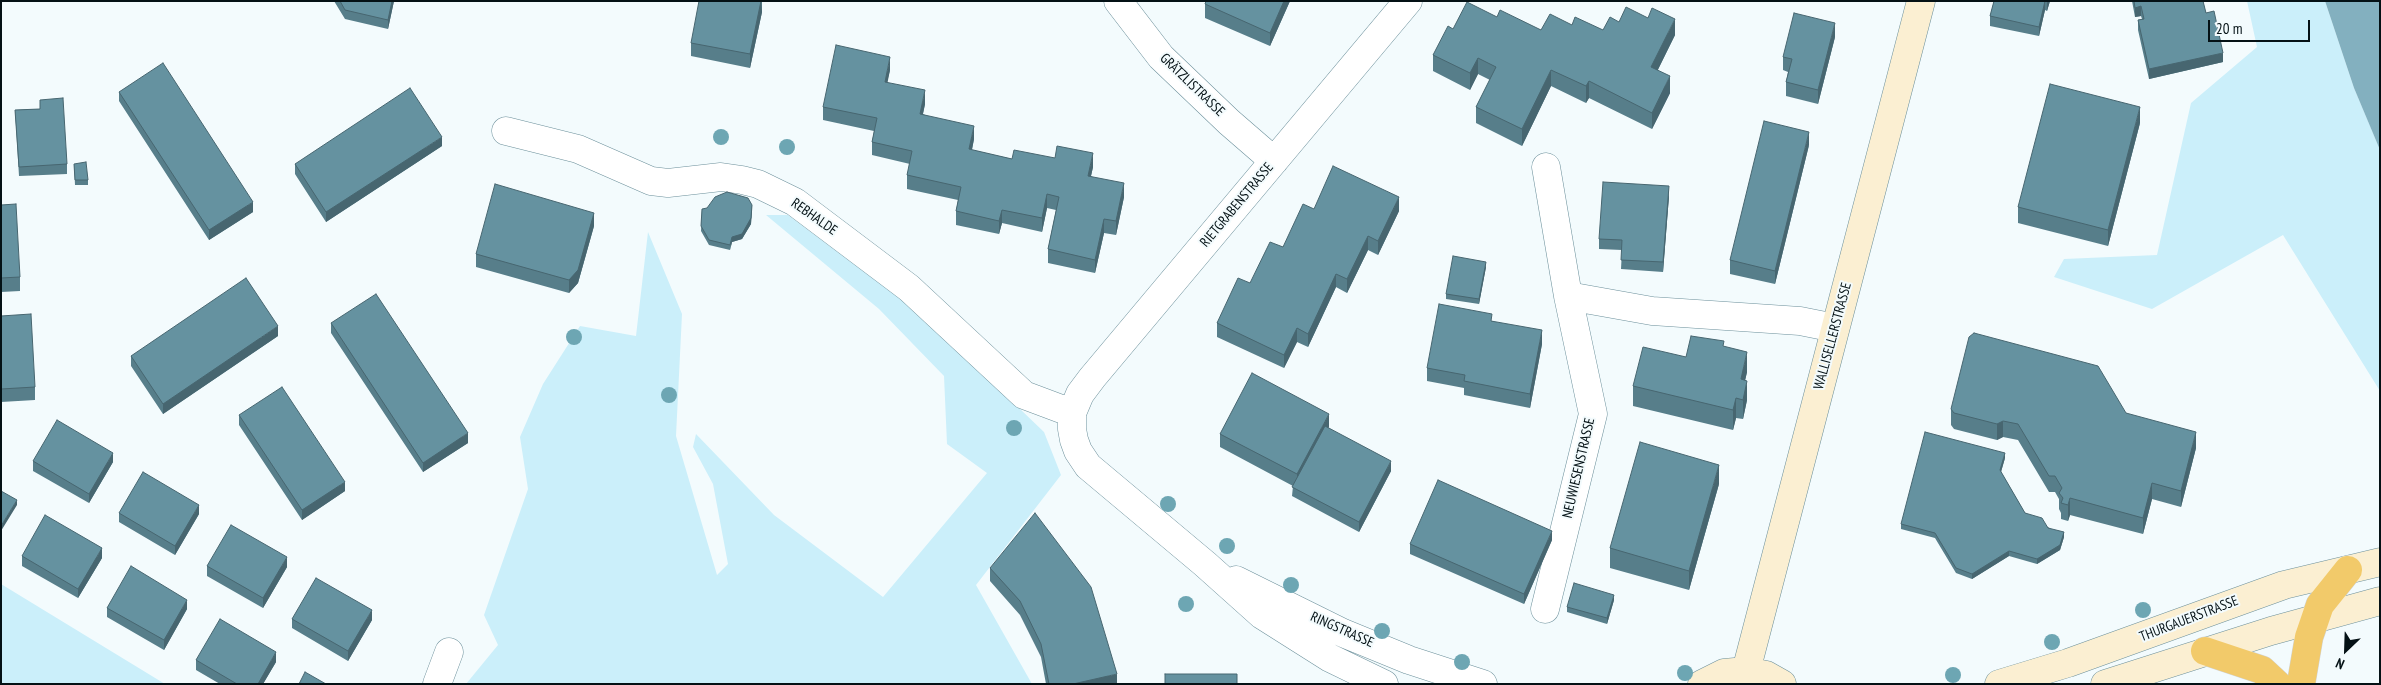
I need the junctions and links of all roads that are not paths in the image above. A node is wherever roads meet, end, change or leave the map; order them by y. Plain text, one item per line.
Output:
1 (1118, 1) edge
2 (1408, 1) edge
3 (1922, 1) edge
4 (506, 131) dead end
5 (1274, 160) junction
6 (1546, 167) dead end
7 (1568, 296) junction
8 (1835, 328) junction
9 (1072, 413) junction
10 (2380, 562) edge
11 (1205, 564) junction
12 (2331, 593) junction
13 (2380, 601) edge
14 (1545, 610) dead end
15 (2205, 651) junction
16 (449, 652) dead end
17 (1746, 671) junction
18 (437, 684) edge
19 (1384, 684) edge
20 (1483, 684) edge
21 (1702, 684) edge
22 (1782, 684) edge
23 (1999, 684) edge
24 (2105, 684) edge
25 (2276, 684) edge
26 (2302, 684) edge

1 - 5 street, GRÄTZLISTRASSE
2 - 5 street, RIETGRABENSTRASSE
3 - 8 main road, WALLISELLERSTRASSE
4 - 9 street, REBHALDE
5 - 9 street, RIETGRABENSTRASSE
6 - 7 street, NEUWIESENSTRASSE
7 - 8 street
7 - 14 street, NEUWIESENSTRASSE
8 - 17 main road, WALLISELLERSTRASSE
9 - 11 street, RINGSTRASSE
10 - 12 main road, THURGAUERSTRASSE
11 - 19 street, RINGSTRASSE
11 - 20 street, RINGSTRASSE
12 - 13 main road, THURGAUERSTRASSE
12 - 15 main road, THURGAUERSTRASSE
12 - 23 main road, THURGAUERSTRASSE
12 - 26 highway
15 - 24 main road, THURGAUERSTRASSE
15 - 25 highway
16 - 18 street
17 - 21 main road
17 - 22 main road

